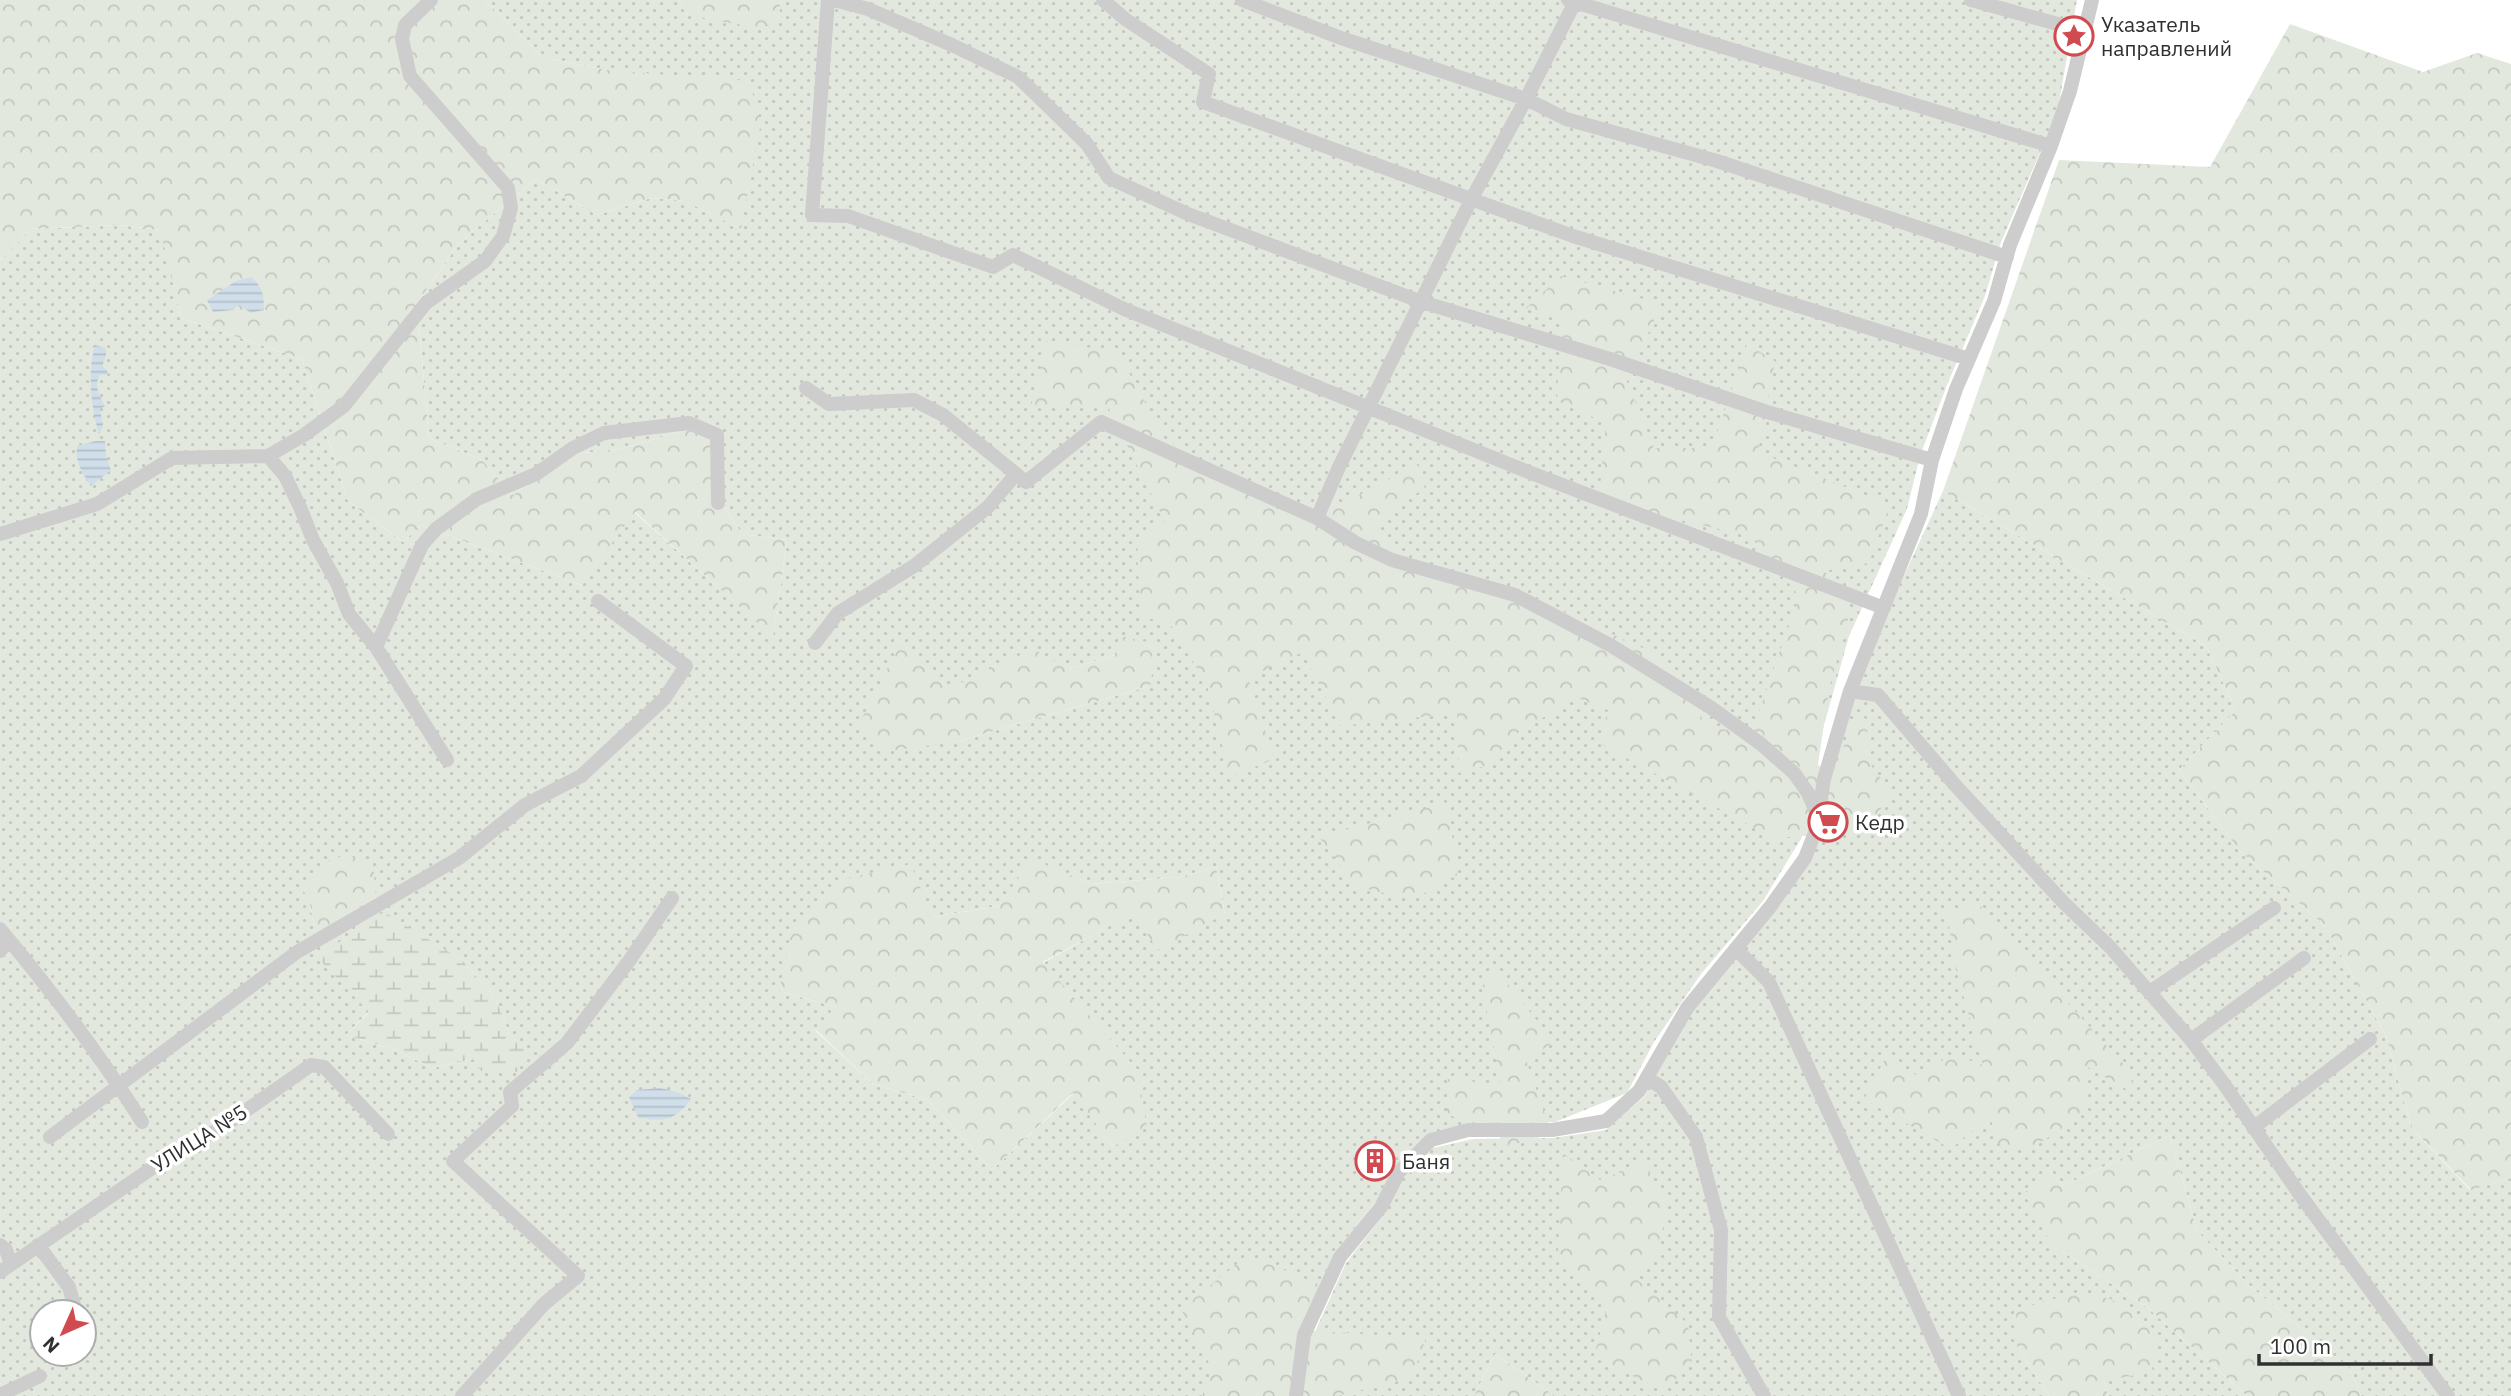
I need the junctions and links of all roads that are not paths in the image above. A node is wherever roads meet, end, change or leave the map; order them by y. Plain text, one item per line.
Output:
1 (431, 0) edge
2 (828, 0) edge
3 (834, 0) edge
4 (1103, 0) edge
5 (1241, 0) edge
6 (1971, 0) edge
7 (2092, 0) edge
8 (1573, 1) edge
9 (2083, 31) junction
10 (1526, 99) junction
11 (2051, 146) junction
12 (1471, 200) junction
13 (2007, 257) junction
14 (1422, 302) junction
15 (1969, 359) junction
16 (806, 388) dead end
17 (1370, 407) junction
18 (268, 456) junction
19 (1932, 460) junction
20 (1016, 474) junction
21 (718, 503) dead end
22 (1317, 518) junction
23 (0, 534) edge
24 (598, 601) dead end
25 (1884, 608) junction
26 (816, 643) dead end
27 (376, 647) junction
28 (1850, 691) junction
29 (447, 760) dead end
30 (1818, 815) junction
31 (672, 898) dead end
32 (2274, 908) dead end
33 (3, 940) edge
34 (1736, 949) junction
35 (2304, 958) dead end
36 (2151, 991) junction
37 (2370, 1039) dead end
38 (2191, 1040) junction
39 (1647, 1078) junction
40 (119, 1084) junction
41 (142, 1122) dead end
42 (2253, 1128) junction
43 (388, 1134) dead end
44 (50, 1137) dead end
45 (0, 1245) edge
46 (38, 1245) junction
47 (6, 1268) edge
48 (72, 1298) edge
49 (40, 1376) dead end
50 (0, 1395) edge
51 (462, 1396) edge
52 (1296, 1396) edge
53 (1764, 1396) edge
54 (1959, 1396) edge
55 (2448, 1396) edge

1 - 18 street
2 - 17 street
3 - 14 street
4 - 12 street
5 - 10 street
6 - 9 street
7 - 9 street
8 - 10 street
8 - 11 street
9 - 11 street
10 - 12 street
10 - 13 street
11 - 13 street
12 - 14 street
12 - 15 street
13 - 15 street
14 - 17 street
14 - 19 street
15 - 19 street
16 - 20 street
17 - 22 street
17 - 25 street
18 - 23 street
18 - 27 street
19 - 25 street
20 - 22 street
20 - 26 street
21 - 27 street
22 - 30 street
24 - 40 street
25 - 28 street
27 - 29 street
28 - 30 street
28 - 36 street
30 - 34 street
31 - 51 street
32 - 36 street
33 - 40 street
34 - 39 street
34 - 54 street
35 - 38 street
36 - 38 street
37 - 42 street
38 - 42 street
39 - 52 street
39 - 53 street
40 - 41 street
40 - 44 street
42 - 55 street
43 - 46 street, УЛИЦА №5
45 - 47 street
46 - 47 street, УЛИЦА №5
46 - 48 street
49 - 50 street

